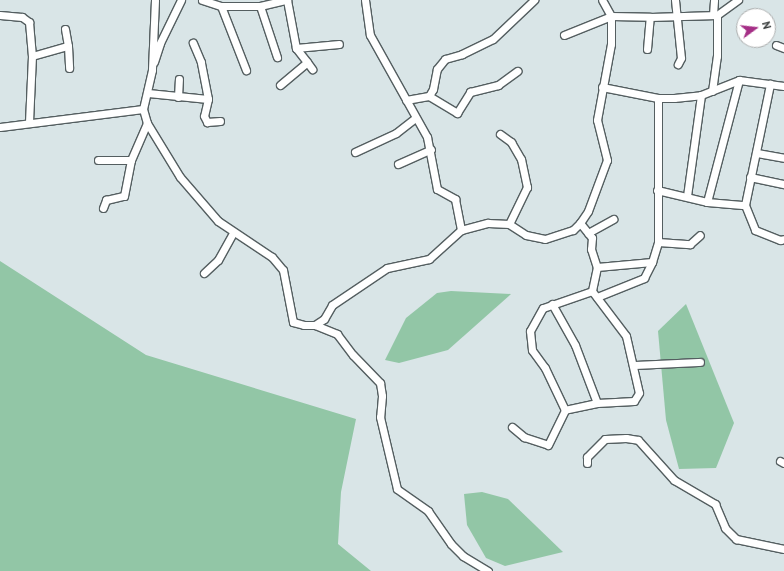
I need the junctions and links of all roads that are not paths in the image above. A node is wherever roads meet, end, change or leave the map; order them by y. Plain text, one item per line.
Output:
1 (155, 0) edge
2 (181, 0) edge
3 (202, 0) edge
4 (287, 0) edge
5 (365, 0) edge
6 (534, 0) edge
7 (602, 0) edge
8 (675, 0) edge
9 (714, 0) edge
10 (738, 0) edge
11 (248, 3) edge
12 (221, 6) junction
13 (260, 6) junction
14 (0, 15) edge
15 (715, 15) junction
16 (611, 16) junction
17 (677, 16) junction
18 (650, 17) junction
19 (65, 28) dead end
20 (564, 35) dead end
21 (193, 43) dead end
22 (339, 44) dead end
23 (776, 44) dead end
24 (68, 46) junction
25 (296, 48) junction
26 (784, 48) edge
27 (647, 49) dead end
28 (32, 56) junction
29 (277, 57) dead end
30 (307, 62) junction
31 (678, 64) dead end
32 (69, 68) dead end
33 (312, 69) dead end
34 (152, 70) junction
35 (246, 70) dead end
36 (285, 70) dead end
37 (517, 71) dead end
38 (289, 77) junction
39 (178, 79) dead end
40 (739, 80) junction
41 (770, 84) junction
42 (280, 85) dead end
43 (784, 86) edge
44 (602, 87) junction
45 (712, 91) junction
46 (148, 93) junction
47 (701, 95) junction
48 (428, 96) junction
49 (178, 97) junction
50 (208, 98) junction
51 (658, 98) junction
52 (406, 100) junction
53 (142, 109) junction
54 (415, 118) junction
55 (220, 121) dead end
56 (29, 123) junction
57 (147, 123) junction
58 (0, 128) edge
59 (500, 134) dead end
60 (431, 149) junction
61 (355, 152) dead end
62 (757, 153) junction
63 (784, 158) edge
64 (98, 160) dead end
65 (131, 160) junction
66 (398, 164) dead end
67 (750, 177) junction
68 (784, 184) edge
69 (657, 190) junction
70 (687, 196) junction
71 (707, 202) junction
72 (745, 205) junction
73 (103, 208) dead end
74 (613, 219) dead end
75 (580, 223) junction
76 (509, 224) junction
77 (461, 230) junction
78 (233, 233) junction
79 (588, 233) junction
80 (700, 236) dead end
81 (784, 239) edge
82 (658, 242) junction
83 (652, 262) junction
84 (597, 267) junction
85 (204, 273) dead end
86 (594, 294) junction
87 (552, 304) junction
88 (315, 325) junction
89 (700, 362) dead end
90 (633, 366) junction
91 (597, 403) junction
92 (565, 410) junction
93 (512, 427) dead end
94 (587, 463) dead end
95 (784, 549) edge
96 (488, 571) edge

1 - 34 street
2 - 34 street
3 - 12 street
4 - 13 street
4 - 25 street
5 - 52 street
6 - 48 street
7 - 16 street
8 - 17 street
9 - 15 street
10 - 15 street
11 - 12 street
11 - 13 street
12 - 35 street
13 - 29 street
14 - 28 street
15 - 17 street
15 - 45 street
16 - 18 street
16 - 20 street
16 - 44 street
17 - 18 street
17 - 31 street
18 - 27 street
19 - 24 street
21 - 50 street
22 - 25 street
23 - 26 street
24 - 28 street
24 - 32 street
25 - 30 street
28 - 56 street
30 - 33 street
30 - 38 street
34 - 46 street
36 - 38 street
37 - 48 street
38 - 42 street
39 - 49 street
40 - 41 street
40 - 45 street
40 - 71 street
41 - 43 street
41 - 62 street
44 - 51 street
44 - 75 street
45 - 47 street
46 - 49 street
46 - 53 street
47 - 51 street
47 - 70 street
48 - 52 street
49 - 50 street
50 - 55 street
51 - 69 street
52 - 54 street
53 - 56 street
53 - 57 street
54 - 60 street
54 - 61 street
56 - 58 street
57 - 65 street
57 - 78 street
59 - 76 street
60 - 66 street
60 - 77 street
62 - 63 street
62 - 67 street
64 - 65 street
65 - 73 street
67 - 68 street
67 - 72 street
69 - 70 street
69 - 82 street
70 - 71 street
71 - 72 street
72 - 81 street
74 - 79 street
75 - 76 street
75 - 79 street
76 - 77 street
77 - 88 street
78 - 85 street
78 - 88 street
79 - 84 street
80 - 82 street
82 - 83 street
83 - 84 street
83 - 86 street
84 - 86 street
86 - 87 street
86 - 90 street
87 - 91 street
87 - 92 street
88 - 96 street
89 - 90 street
90 - 91 street
91 - 92 street
92 - 93 street
94 - 95 street

